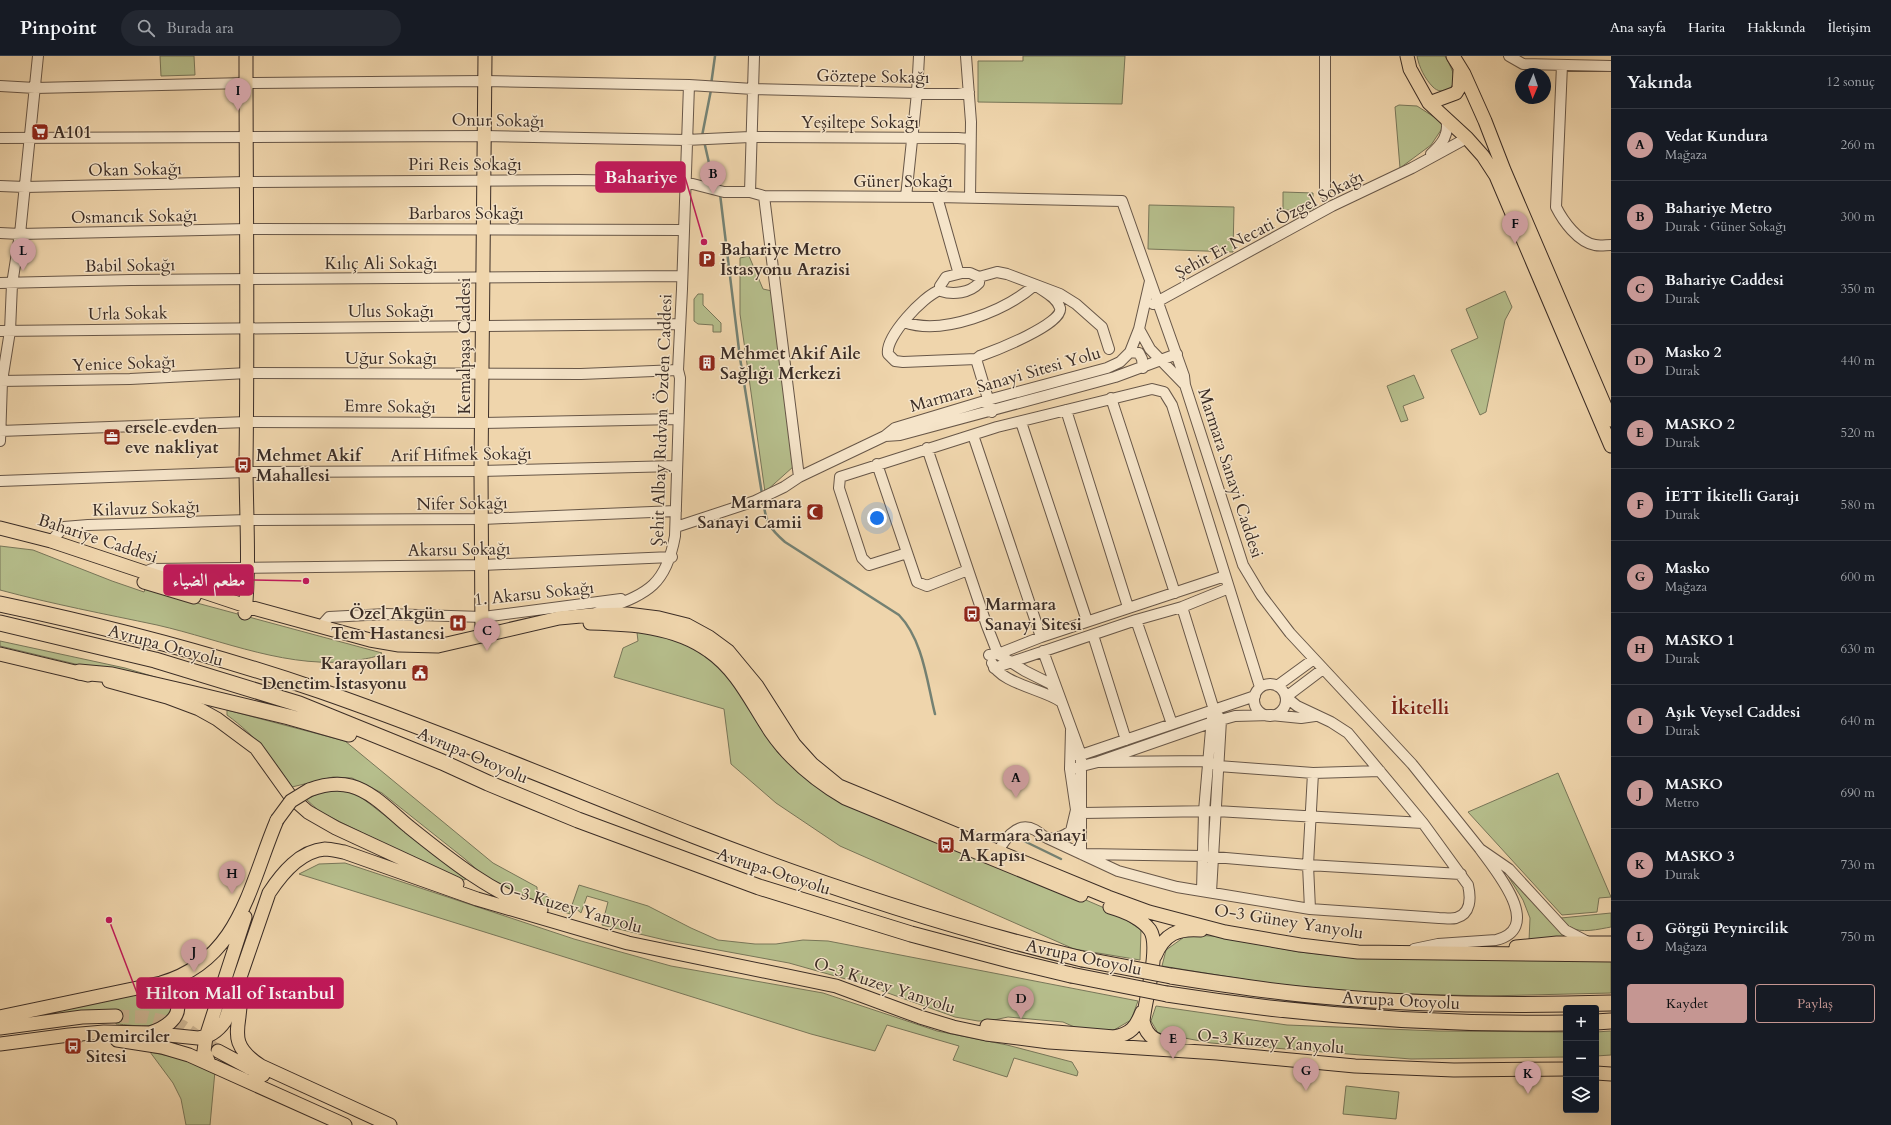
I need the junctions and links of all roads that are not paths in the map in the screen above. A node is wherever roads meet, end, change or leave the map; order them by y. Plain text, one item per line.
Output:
1 (38, 56) edge
2 (246, 56) edge
3 (485, 56) edge
4 (754, 56) edge
5 (919, 56) edge
6 (966, 56) edge
7 (1326, 56) edge
8 (1406, 56) edge
9 (1453, 56) edge
10 (1509, 56) edge
11 (1562, 65) junction
12 (1611, 66) edge
13 (1460, 70) junction
14 (485, 81) junction
15 (246, 83) junction
16 (689, 85) junction
17 (0, 86) edge
18 (35, 88) junction
19 (753, 89) junction
20 (969, 92) junction
21 (917, 94) junction
22 (1429, 102) junction
23 (1446, 119) junction
24 (483, 136) junction
25 (750, 137) junction
26 (0, 138) edge
27 (246, 138) junction
28 (912, 138) junction
29 (1467, 138) junction
30 (30, 139) junction
31 (686, 140) junction
32 (970, 140) junction
33 (1412, 168) junction
34 (484, 180) junction
35 (246, 182) junction
36 (685, 182) junction
37 (0, 186) edge
38 (25, 187) junction
39 (750, 192) junction
40 (1325, 194) dead end
41 (764, 196) junction
42 (906, 197) junction
43 (938, 197) junction
44 (970, 198) junction
45 (1122, 201) joint
46 (483, 228) junction
47 (248, 229) junction
48 (684, 230) junction
49 (0, 233) edge
50 (20, 234) junction
51 (1611, 245) edge
52 (957, 274) junction
53 (682, 276) junction
54 (979, 277) junction
55 (482, 278) junction
56 (248, 279) junction
57 (1150, 281) junction
58 (0, 283) edge
59 (12, 284) junction
60 (1035, 285) junction
61 (940, 290) junction
62 (1158, 302) junction
63 (1143, 309) junction
64 (904, 322) junction
65 (680, 324) junction
66 (482, 327) junction
67 (247, 328) junction
68 (1139, 329) junction
69 (5, 331) edge
70 (1110, 350) dead end
71 (1130, 352) junction
72 (1177, 354) junction
73 (976, 359) junction
74 (1162, 361) junction
75 (1143, 368) junction
76 (678, 370) junction
77 (248, 373) junction
78 (482, 375) junction
79 (1, 381) edge
80 (1185, 385) junction
81 (1111, 398) junction
82 (988, 400) junction
83 (1066, 410) junction
84 (992, 412) junction
85 (1610, 415) edge
86 (678, 419) junction
87 (247, 422) junction
88 (1021, 422) junction
89 (482, 423) junction
90 (0, 431) edge
91 (973, 435) junction
92 (885, 436) junction
93 (0, 441) edge
94 (1611, 446) edge
95 (927, 448) junction
96 (877, 464) junction
97 (676, 466) junction
98 (481, 470) junction
99 (246, 472) junction
100 (799, 477) junction
101 (0, 481) edge
102 (676, 511) junction
103 (482, 519) junction
104 (248, 520) junction
105 (676, 526) junction
106 (0, 528) edge
107 (0, 537) edge
108 (51, 541) junction
109 (908, 553) junction
110 (672, 557) junction
111 (482, 565) junction
112 (248, 568) junction
113 (968, 570) junction
114 (141, 572) junction
115 (1225, 576) junction
116 (1229, 588) junction
117 (1175, 593) junction
118 (0, 595) edge
119 (636, 597) junction
120 (0, 604) edge
121 (1128, 607) junction
122 (1182, 607) junction
123 (245, 610) junction
124 (592, 615) junction
125 (483, 617) junction
126 (1136, 620) junction
127 (1087, 621) junction
128 (0, 623) edge
129 (320, 626) junction
130 (130, 633) junction
131 (1093, 635) junction
132 (482, 636) junction
133 (1041, 637) junction
134 (1043, 650) junction
135 (0, 654) edge
136 (994, 655) junction
137 (1314, 659) junction
138 (1010, 662) junction
139 (994, 668) junction
140 (1323, 669) junction
141 (79, 672) junction
142 (1278, 686) junction
143 (1260, 687) junction
144 (1255, 696) junction
145 (1286, 697) junction
146 (1062, 703) junction
147 (1214, 710) junction
148 (1271, 716) junction
149 (1315, 716) junction
150 (1221, 720) junction
151 (1210, 723) junction
152 (1071, 724) junction
153 (1172, 724) junction
154 (1126, 740) junction
155 (1070, 754) junction
156 (1081, 760) junction
157 (1208, 761) junction
158 (1098, 762) junction
159 (1218, 766) junction
160 (457, 769) junction
161 (1070, 769) junction
162 (1380, 770) junction
163 (1313, 773) junction
164 (1204, 811) junction
165 (1216, 811) junction
166 (1079, 812) junction
167 (1312, 817) junction
168 (1423, 823) junction
169 (1047, 838) junction
170 (1480, 848) junction
171 (1081, 854) junction
172 (997, 856) junction
173 (1208, 856) junction
174 (1308, 865) junction
175 (1461, 874) junction
176 (256, 877) junction
177 (1206, 891) junction
178 (1310, 909) junction
179 (521, 913) junction
180 (1225, 932) junction
181 (1611, 936) edge
182 (1590, 943) junction
183 (1611, 943) edge
184 (1402, 952) junction
185 (1481, 953) junction
186 (1611, 955) edge
187 (1154, 960) junction
188 (239, 979) junction
189 (141, 986) junction
190 (1611, 1004) edge
191 (1144, 1007) junction
192 (116, 1016) tunnel mouth
193 (0, 1017) edge
194 (1611, 1021) edge
195 (1599, 1022) edge
196 (1563, 1023) edge
197 (0, 1028) edge
198 (149, 1033) junction
199 (69, 1035) junction
200 (206, 1037) junction
201 (0, 1044) edge
202 (218, 1050) tunnel mouth
203 (1217, 1053) junction
204 (209, 1063) junction
205 (1599, 1068) edge
206 (1611, 1068) edge
207 (1563, 1070) edge
208 (1599, 1073) edge
209 (1611, 1074) edge
210 (344, 1125) edge
211 (372, 1125) edge
212 (390, 1125) edge

1 - 18 street
2 - 15 main road
3 - 14 main road, Kemalpaşa Caddesi
4 - 19 street
5 - 21 street
6 - 20 street
7 - 40 street
8 - 22 main road
9 - 13 main road
10 - 11 street
11 - 12 street
11 - 51 street
13 - 22 main road
13 - 85 main road
14 - 15 street, Göztepe Sokağı
14 - 16 street, Göztepe Sokağı
14 - 24 main road, Kemalpaşa Caddesi
15 - 18 street, Göztepe Sokağı
15 - 27 main road
16 - 19 street, Göztepe Sokağı
16 - 31 street
17 - 18 street, Göztepe Sokağı
18 - 30 street
19 - 21 street, Göztepe Sokağı
19 - 25 street
20 - 21 street, Göztepe Sokağı
20 - 32 street
21 - 28 street
22 - 23 main road
23 - 29 main road
23 - 33 street
24 - 27 street, Onur Sokağı
24 - 31 street, Onur Sokağı
24 - 34 main road, Kemalpaşa Caddesi
25 - 28 street, Yeşiltepe Sokağı
25 - 31 street, Onur Sokağı
25 - 39 street
26 - 30 street, Onur Sokağı
27 - 30 street, Onur Sokağı
27 - 35 main road
28 - 32 street, Yeşiltepe Sokağı
28 - 42 street
29 - 33 street
29 - 94 main road
30 - 38 street
31 - 36 street, Şehit Albay Rıdvan Özden Caddesi
32 - 44 street
33 - 62 street, Şehit Er Necati Özgel Sokağı
34 - 35 street, Piri Reis Sokağı
34 - 36 street, Piri Reis Sokağı
34 - 46 main road, Kemalpaşa Caddesi
35 - 38 street, Okan Sokağı
35 - 47 main road
36 - 39 street, Güner Sokağı
36 - 48 street, Şehit Albay Rıdvan Özden Caddesi
37 - 38 street, Okan Sokağı
38 - 50 street
39 - 41 street, Güner Sokağı
41 - 42 street, Güner Sokağı
41 - 100 street
42 - 43 street, Güner Sokağı
43 - 44 street, Güner Sokağı
43 - 52 street
44 - 45 street, Güner Sokağı
45 - 57 street, Marmara Sanayi Caddesi
46 - 47 street, Barbaros Sokağı
46 - 48 street, Barbaros Sokağı
46 - 55 main road, Kemalpaşa Caddesi
47 - 50 street, Osmancık Sokağı
47 - 56 main road
48 - 53 street, Şehit Albay Rıdvan Özden Caddesi
49 - 50 street, Osmancık Sokağı
50 - 59 street
52 - 54 street
52 - 61 street
53 - 55 street, Kılıç Ali Sokağı
53 - 65 street, Şehit Albay Rıdvan Özden Caddesi
54 - 60 street
54 - 61 street
55 - 56 street, Kılıç Ali Sokağı
55 - 66 main road, Kemalpaşa Caddesi
56 - 59 street, Babil Sokağı
56 - 67 main road
57 - 62 street, Marmara Sanayi Caddesi
57 - 63 street, Marmara Sanayi Sitesi Yolu
58 - 59 street, Babil Sokağı
59 - 69 street
60 - 64 street
60 - 70 street
60 - 73 street
61 - 64 street
62 - 63 street, Şehit Er Necati Özgel Sokağı
62 - 72 street, Marmara Sanayi Caddesi
63 - 68 street, Marmara Sanayi Sitesi Yolu
64 - 73 street
65 - 66 street, Ulus Sokağı
65 - 76 street, Şehit Albay Rıdvan Özden Caddesi
66 - 67 street, Ulus Sokağı
66 - 78 main road, Kemalpaşa Caddesi
67 - 69 street, Urla Sokak
67 - 77 main road
68 - 71 street, Marmara Sanayi Sitesi Yolu
68 - 74 street
69 - 79 street
71 - 75 street
71 - 82 street, Marmara Sanayi Sitesi Yolu
72 - 74 street, Marmara Sanayi Sitesi Yolu
72 - 80 street, Marmara Sanayi Caddesi
73 - 82 street
74 - 75 street, Marmara Sanayi Sitesi Yolu
74 - 80 street
75 - 84 street, Marmara Sanayi Sitesi Yolu
76 - 78 street, Uğur Sokağı
76 - 86 street, Şehit Albay Rıdvan Özden Caddesi
77 - 78 street, Uğur Sokağı
77 - 79 street, Yenice Sokağı
77 - 87 main road
78 - 89 main road, Kemalpaşa Caddesi
79 - 90 street
80 - 137 street, Marmara Sanayi Caddesi
81 - 83 street
81 - 115 street
81 - 117 street
82 - 84 street
82 - 92 street, Marmara Sanayi Sitesi Yolu
83 - 88 street
83 - 121 street
84 - 92 street, Marmara Sanayi Sitesi Yolu
86 - 89 street, Emre Sokağı
86 - 97 street, Şehit Albay Rıdvan Özden Caddesi
87 - 89 street, Emre Sokağı
87 - 90 street, Emre Sokağı
87 - 99 main road
88 - 91 street
88 - 127 street
89 - 98 main road, Kemalpaşa Caddesi
90 - 93 street
91 - 95 street
91 - 133 street
92 - 100 street, Marmara Sanayi Sitesi Yolu
95 - 96 street
95 - 113 street
96 - 109 street
96 - 109 street
97 - 98 street, Arif Hifmek Sokağı
97 - 102 street, Şehit Albay Rıdvan Özden Caddesi
98 - 99 street, Arif Hifmek Sokağı
98 - 103 main road, Kemalpaşa Caddesi
99 - 101 street, Arif Hifmek Sokağı
99 - 104 main road
100 - 105 street, Marmara Sanayi Sitesi Yolu
102 - 103 street, Nifer Sokağı
102 - 105 street, Şehit Albay Rıdvan Özden Caddesi
103 - 104 street, Nifer Sokağı
103 - 111 main road, Kemalpaşa Caddesi
104 - 108 street, Kilavuz Sokağı
104 - 112 main road
105 - 110 street, Şehit Albay Rıdvan Özden Caddesi
106 - 108 main road, Bahariye Caddesi
107 - 123 main road
108 - 114 main road, Bahariye Caddesi
109 - 113 street
110 - 111 street, Akarsu Sokağı
110 - 119 street, Şehit Albay Rıdvan Özden Caddesi
111 - 112 street, Akarsu Sokağı
111 - 125 main road, Kemalpaşa Caddesi
112 - 114 street, Akarsu Sokağı
112 - 123 main road
113 - 136 street
114 - 123 main road, Bahariye Caddesi
115 - 116 street
115 - 117 street
116 - 122 street
116 - 143 street
117 - 121 street
118 - 130 highway
119 - 124 street, Şehit Albay Rıdvan Özden Caddesi
119 - 125 street, 1. Akarsu Sokağı
120 - 130 highway, Avrupa Otoyolu
121 - 127 street
122 - 126 street
122 - 147 street
123 - 129 main road, Bahariye Caddesi
123 - 172 main road
124 - 132 main road, Bahariye Caddesi
124 - 172 main road, Bahariye Caddesi
125 - 129 street, 1. Akarsu Sokağı
125 - 132 main road, Kemalpaşa Caddesi
126 - 131 street
126 - 153 street
127 - 133 street
128 - 160 highway, Avrupa Otoyolu
129 - 132 main road, Bahariye Caddesi
130 - 190 highway, Avrupa Otoyolu, bridge
131 - 134 street
131 - 154 street
133 - 136 street
134 - 138 street
134 - 146 street
135 - 141 main road
136 - 138 street
136 - 139 street
137 - 140 street, Marmara Sanayi Caddesi
137 - 142 street
138 - 139 street
138 - 146 street
139 - 146 street
140 - 145 street
140 - 170 street, Marmara Sanayi Caddesi
141 - 160 highway
141 - 179 main road
142 - 143 street
142 - 145 street
143 - 144 street
144 - 147 street
144 - 148 street
145 - 148 street
145 - 149 street
146 - 152 street
147 - 150 street
147 - 151 street
147 - 153 street
148 - 149 street
148 - 150 street
149 - 162 street
150 - 151 street
150 - 159 street
151 - 157 street
151 - 158 street
152 - 155 street
152 - 156 street
153 - 154 street
154 - 156 street
155 - 156 street
155 - 161 street
156 - 158 street
156 - 161 street
156 - 166 street
157 - 158 street
157 - 159 street
157 - 164 street
159 - 163 street
159 - 165 street
160 - 196 highway, Avrupa Otoyolu, bridge
161 - 166 street
162 - 163 street
162 - 168 street
163 - 167 street
164 - 165 street
164 - 166 street
164 - 173 street
165 - 167 street
165 - 173 street
166 - 169 street
166 - 171 street
167 - 168 street
167 - 174 street
168 - 175 street
169 - 171 street
169 - 172 street
170 - 182 street, Marmara Sanayi Caddesi
170 - 184 street, Marmara Sanayi Caddesi
171 - 173 street
171 - 177 street
172 - 180 main road, O-3 Güney Yanyolu
172 - 187 main road
173 - 174 street
173 - 177 street
174 - 175 street
174 - 178 street
175 - 178 street
176 - 189 main road
176 - 191 main road, O-3 Kuzey Yanyolu, bridge
176 - 200 main road
177 - 178 street
179 - 188 main road, O-3 Kuzey Yanyolu
179 - 203 main road, O-3 Kuzey Yanyolu
180 - 184 main road, O-3 Güney Yanyolu
180 - 187 main road
181 - 182 main road
182 - 183 main road
182 - 185 main road
184 - 185 main road, O-3 Güney Yanyolu
185 - 186 main road, O-3 Güney Yanyolu
187 - 191 main road
188 - 200 main road, O-3 Kuzey Yanyolu
188 - 212 main road
189 - 193 main road
189 - 198 main road
191 - 203 main road
192 - 197 main road
194 - 195 highway
198 - 199 main road
198 - 200 main road
199 - 201 main road
199 - 204 main road
200 - 204 main road
202 - 211 main road
203 - 207 main road, O-3 Kuzey Yanyolu
204 - 210 main road
205 - 206 main road
208 - 209 main road

